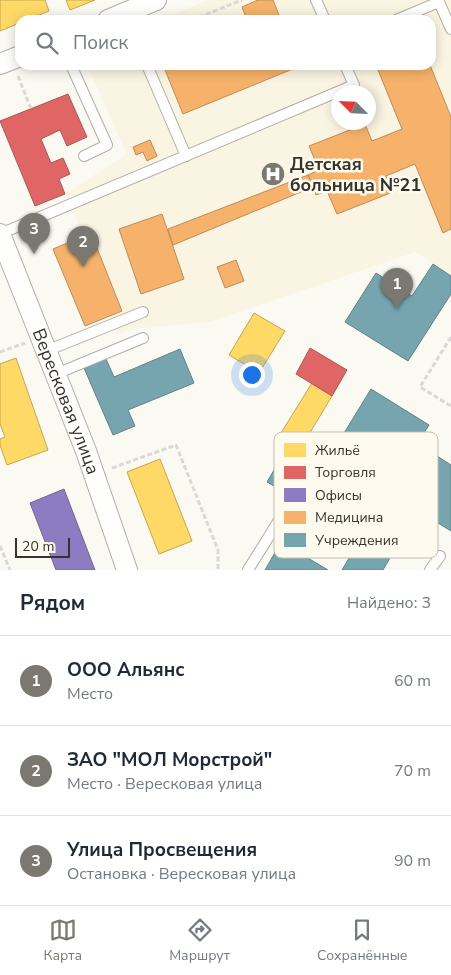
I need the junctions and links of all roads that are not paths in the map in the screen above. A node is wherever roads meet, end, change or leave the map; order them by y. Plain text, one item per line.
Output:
1 (156, 0) edge
2 (316, 0) edge
3 (126, 15) edge
4 (323, 15) edge
5 (408, 15) edge
6 (451, 29) edge
7 (73, 70) edge
8 (149, 70) edge
9 (347, 70) edge
10 (84, 156) dead end
11 (186, 156) junction
12 (0, 234) edge
13 (143, 312) dead end
14 (143, 338) dead end
15 (44, 344) junction
16 (56, 374) junction
17 (274, 529) edge
18 (440, 556) dead end
19 (127, 570) edge
20 (248, 570) edge
21 (430, 570) edge

1 - 3 street
2 - 4 lane
5 - 6 lane
7 - 10 lane
8 - 11 lane
9 - 11 lane
11 - 12 lane
12 - 15 street, Вересковая улица
13 - 15 lane
14 - 16 lane
15 - 16 street, Вересковая улица
16 - 19 street, Вересковая улица
17 - 20 lane
18 - 21 lane

